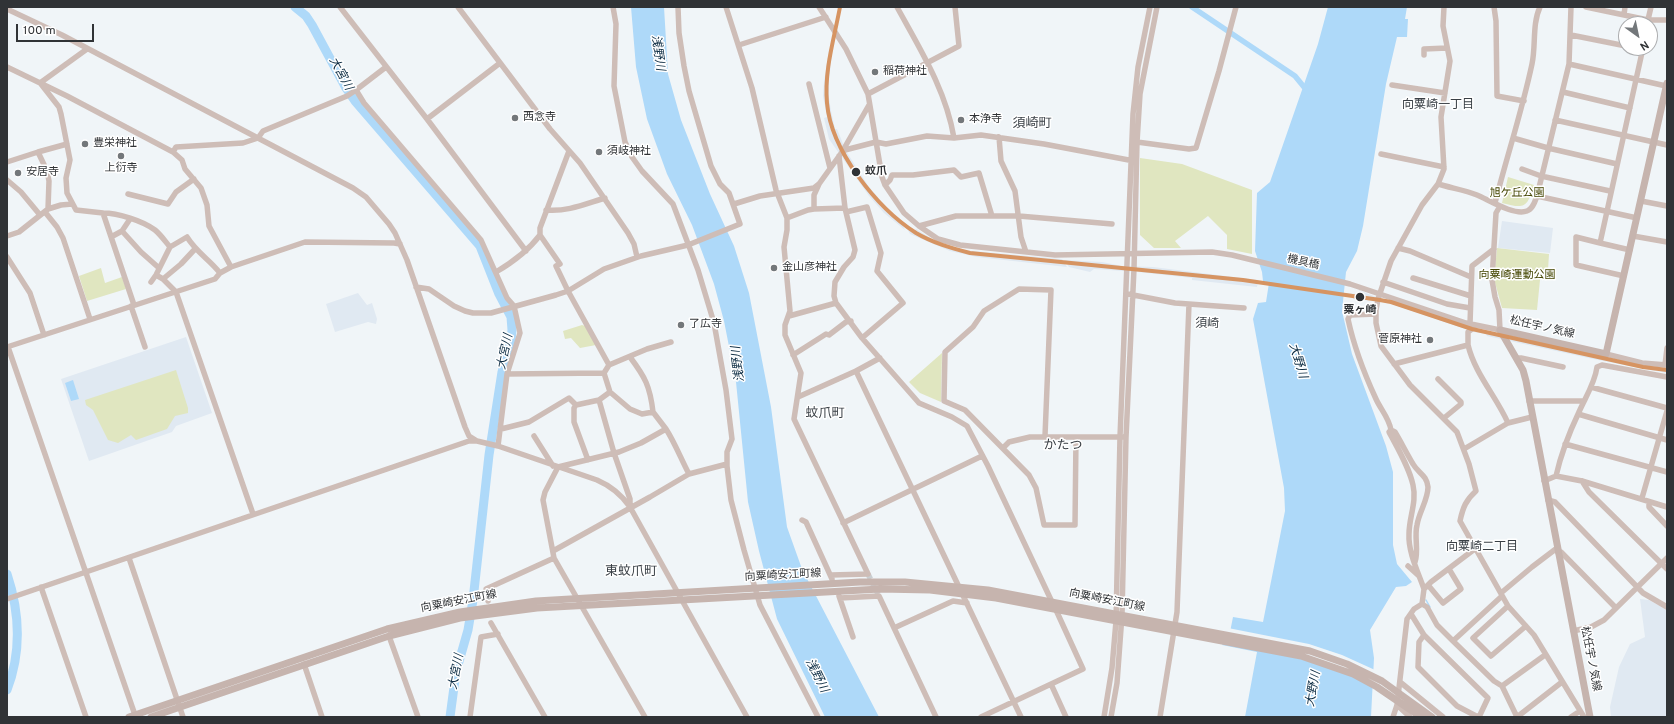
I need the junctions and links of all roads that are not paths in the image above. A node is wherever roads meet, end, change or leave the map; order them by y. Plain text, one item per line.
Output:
1 (340, 7) edge
2 (458, 7) edge
3 (613, 7) edge
4 (678, 7) edge
5 (726, 7) edge
6 (819, 7) edge
7 (897, 7) edge
8 (955, 7) edge
9 (1150, 7) edge
10 (1157, 7) edge
11 (1236, 7) edge
12 (1444, 7) edge
13 (1494, 7) edge
14 (1540, 7) edge
15 (1571, 7) edge
16 (1586, 7) edge
17 (1625, 7) edge
18 (1598, 8) edge
19 (7, 9) edge
20 (1624, 15) junction
21 (1627, 16) edge
22 (826, 17) junction
23 (1571, 35) junction
24 (1618, 44) edge
25 (739, 45) junction
26 (1447, 48) junction
27 (87, 49) junction
28 (1424, 54) dead end
29 (1641, 56) edge
30 (500, 63) junction
31 (927, 63) junction
32 (1569, 64) junction
33 (7, 67) edge
34 (386, 67) junction
35 (1636, 79) junction
36 (40, 83) junction
37 (809, 84) dead end
38 (1667, 84) edge
39 (1392, 85) dead end
40 (355, 90) junction
41 (1563, 92) junction
42 (1445, 93) junction
43 (868, 94) junction
44 (1524, 101) junction
45 (870, 105) junction
46 (1630, 108) junction
47 (427, 119) junction
48 (1556, 120) junction
49 (1623, 136) junction
50 (998, 137) junction
51 (258, 138) junction
52 (954, 138) junction
53 (1513, 138) junction
54 (876, 142) junction
55 (1137, 142) junction
56 (1654, 142) junction
57 (67, 144) junction
58 (1667, 145) edge
59 (1548, 148) junction
60 (569, 151) junction
61 (38, 152) junction
62 (173, 152) junction
63 (841, 154) junction
64 (1381, 154) dead end
65 (1134, 161) junction
66 (7, 162) edge
67 (1617, 164) junction
68 (1444, 167) junction
69 (830, 168) junction
70 (1522, 169) dead end
71 (1541, 176) junction
72 (194, 179) junction
73 (7, 180) edge
74 (819, 184) junction
75 (1438, 184) junction
76 (885, 185) junction
77 (1610, 191) junction
78 (778, 192) junction
79 (128, 194) dead end
80 (1537, 196) junction
81 (605, 198) junction
82 (1641, 201) junction
83 (72, 204) junction
84 (734, 204) junction
85 (1498, 205) junction
86 (1667, 206) edge
87 (814, 209) junction
88 (546, 210) junction
89 (846, 210) junction
90 (1606, 211) junction
91 (44, 212) junction
92 (103, 213) junction
93 (992, 216) junction
94 (1018, 216) junction
95 (787, 218) junction
96 (1637, 218) junction
97 (130, 219) junction
98 (1112, 224) dead end
99 (919, 226) junction
100 (122, 231) junction
101 (540, 235) junction
102 (7, 236) edge
103 (1633, 236) junction
104 (111, 237) junction
105 (1667, 242) edge
106 (1600, 243) junction
107 (400, 244) junction
108 (689, 244) junction
109 (170, 247) junction
110 (1398, 248) junction
111 (195, 249) junction
112 (1494, 249) junction
113 (526, 250) junction
114 (1630, 250) junction
115 (1026, 252) junction
116 (1131, 253) junction
117 (7, 257) edge
118 (637, 257) junction
119 (231, 267) junction
120 (159, 268) junction
121 (496, 272) junction
122 (220, 273) junction
123 (156, 275) junction
124 (1624, 276) junction
125 (1471, 277) junction
126 (1413, 278) dead end
127 (162, 279) junction
128 (151, 282) dead end
129 (1383, 282) junction
130 (416, 287) junction
131 (568, 291) junction
132 (176, 292) junction
133 (1128, 294) junction
134 (1379, 294) junction
135 (1471, 296) junction
136 (836, 303) junction
137 (1189, 304) junction
138 (133, 306) junction
139 (514, 306) junction
140 (1244, 308) dead end
141 (1470, 308) junction
142 (1376, 314) junction
143 (789, 316) junction
144 (90, 320) junction
145 (851, 321) junction
146 (1470, 324) junction
147 (1500, 330) junction
148 (44, 335) junction
149 (862, 338) junction
150 (671, 342) dead end
151 (1468, 345) junction
152 (145, 346) dead end
153 (8, 347) edge
154 (1667, 348) edge
155 (1606, 354) junction
156 (793, 355) junction
157 (630, 356) junction
158 (880, 358) junction
159 (1516, 358) junction
160 (1642, 363) junction
161 (1394, 364) junction
162 (609, 365) junction
163 (1666, 365) edge
164 (1563, 367) dead end
165 (856, 370) junction
166 (604, 373) junction
167 (507, 374) junction
168 (1644, 374) junction
169 (1667, 377) edge
170 (1438, 379) dead end
171 (1591, 387) junction
172 (610, 392) junction
173 (798, 397) junction
174 (599, 400) junction
175 (1529, 401) junction
176 (1584, 401) junction
177 (576, 405) junction
178 (1667, 408) edge
179 (1667, 411) edge
180 (653, 412) junction
181 (1578, 414) junction
182 (1532, 417) junction
183 (1444, 418) junction
184 (1508, 423) junction
185 (666, 429) junction
186 (501, 430) junction
187 (1391, 430) junction
188 (534, 436) dead end
189 (1045, 436) junction
190 (1076, 437) junction
191 (1123, 437) junction
192 (1659, 437) junction
193 (1667, 440) edge
194 (479, 442) junction
195 (1566, 444) junction
196 (498, 446) junction
197 (1003, 448) junction
198 (1464, 449) junction
199 (614, 453) junction
200 (982, 456) junction
201 (588, 460) junction
202 (727, 464) junction
203 (556, 467) junction
204 (1652, 468) junction
205 (1667, 472) edge
206 (688, 474) junction
207 (1556, 476) junction
208 (1544, 481) junction
209 (1582, 481) junction
210 (913, 489) junction
211 (1642, 498) junction
212 (1548, 500) junction
213 (1649, 502) junction
214 (630, 507) junction
215 (1667, 507) edge
216 (253, 514) junction
217 (802, 520) dead end
218 (843, 523) junction
219 (1667, 526) edge
220 (1476, 548) junction
221 (1558, 550) junction
222 (553, 551) junction
223 (129, 558) junction
224 (554, 558) junction
225 (1667, 558) edge
226 (1415, 562) junction
227 (1661, 564) junction
228 (1408, 566) dead end
229 (1448, 569) junction
230 (1667, 570) edge
231 (86, 572) junction
232 (831, 575) junction
233 (1419, 576) junction
234 (860, 586) junction
235 (41, 587) junction
236 (960, 587) junction
237 (1426, 587) junction
238 (1638, 587) junction
239 (963, 594) junction
240 (1502, 594) junction
241 (679, 596) junction
242 (840, 598) junction
243 (7, 599) edge
244 (488, 601) dead end
245 (579, 602) junction
246 (1052, 602) junction
247 (967, 603) junction
248 (1422, 604) junction
249 (1508, 606) junction
250 (1667, 606) edge
251 (1616, 608) junction
252 (1056, 610) junction
253 (1411, 614) junction
254 (1119, 618) junction
255 (433, 621) junction
256 (491, 623) dead end
257 (1526, 626) junction
258 (894, 628) junction
259 (1175, 628) junction
260 (1573, 631) junction
261 (498, 634) junction
262 (1424, 635) junction
263 (389, 636) junction
264 (853, 637) dead end
265 (1454, 640) junction
266 (1545, 655) junction
267 (304, 664) junction
268 (1400, 682) junction
269 (1562, 682) junction
270 (1051, 684) junction
271 (1502, 686) junction
272 (177, 699) junction
273 (1014, 701) junction
274 (1397, 705) junction
275 (180, 707) junction
276 (1580, 711) junction
277 (1419, 715) edge
278 (132, 716) edge
279 (86, 717) edge
280 (151, 717) edge
281 (183, 717) edge
282 (322, 717) edge
283 (418, 717) edge
284 (470, 717) edge
285 (545, 717) edge
286 (645, 717) edge
287 (747, 717) edge
288 (818, 717) edge
289 (936, 717) edge
290 (981, 717) edge
291 (1021, 717) edge
292 (1066, 717) edge
293 (1104, 717) edge
294 (1111, 717) edge
295 (1160, 717) edge
296 (1393, 717) edge
297 (1433, 717) edge
298 (1443, 717) edge
299 (1478, 717) edge
300 (1517, 717) edge
301 (1572, 717) edge
302 (1584, 717) edge
303 (1590, 717) edge

1 - 34 street
2 - 30 street
3 - 108 street
4 - 84 street
5 - 25 street
6 - 22 street, 機具橋
7 - 31 street
8 - 31 street
9 - 65 street
10 - 55 street
11 - 55 street
12 - 26 street
13 - 44 street
14 - 44 street
15 - 23 street
16 - 18 street
17 - 20 street
18 - 20 street
19 - 27 street
20 - 21 street
22 - 25 street
22 - 43 street, 機具橋
23 - 24 street
23 - 32 street
25 - 78 street
26 - 28 street
26 - 42 street
27 - 36 street
27 - 51 street
29 - 35 street
30 - 47 street
30 - 60 street
31 - 43 street
31 - 52 street
32 - 35 street
32 - 41 street
33 - 36 street
34 - 40 street
34 - 47 street
35 - 38 street
35 - 46 street
36 - 57 street
36 - 62 street
37 - 69 street
38 - 56 main road
39 - 42 street
40 - 51 street
40 - 121 street
41 - 46 street
41 - 48 street
42 - 68 street
43 - 45 street, 機具橋
44 - 53 street
45 - 54 street, 機具橋
45 - 63 street
46 - 49 street
47 - 113 street
48 - 49 street
48 - 59 street
49 - 56 street
49 - 67 street
50 - 52 street
50 - 65 street
50 - 94 street
51 - 62 street
51 - 107 street
52 - 54 street
53 - 59 street
53 - 85 street
54 - 63 street
54 - 76 street, 機具橋
55 - 65 street
56 - 58 street
56 - 82 main road
57 - 61 street
57 - 83 street
59 - 67 street
59 - 71 street
60 - 81 street
60 - 88 street
61 - 66 street
61 - 91 street
62 - 72 street
63 - 69 street
63 - 89 street
64 - 68 street
65 - 116 street
67 - 77 street
68 - 75 street
69 - 74 street
70 - 71 street
71 - 77 street
71 - 80 street
72 - 79 street
72 - 119 street
73 - 91 street
74 - 78 street
74 - 87 street
75 - 85 street
75 - 110 street
76 - 93 street
76 - 99 street, 機具橋
77 - 90 street
78 - 84 street
78 - 95 street
80 - 85 street
80 - 90 street
81 - 88 street
81 - 118 street
82 - 86 street
82 - 96 main road
83 - 91 street
83 - 92 street
84 - 108 street
85 - 112 street
87 - 89 street
87 - 95 street
88 - 101 street
89 - 136 street
89 - 149 street
90 - 96 street
90 - 106 street
91 - 102 street
91 - 144 street
92 - 97 street
92 - 104 street
93 - 94 street
93 - 99 street
94 - 98 street
94 - 115 street
95 - 143 street
96 - 103 main road
97 - 100 street
97 - 109 street
99 - 115 street, 機具橋
100 - 104 street
100 - 120 street
101 - 113 street
101 - 131 street
103 - 105 street
103 - 114 main road
104 - 138 street
106 - 114 street
106 - 124 street
107 - 119 street
107 - 130 street
108 - 118 street
108 - 202 street
109 - 111 street
109 - 120 street
110 - 125 street
110 - 129 street
111 - 122 street
111 - 127 street
112 - 125 street
112 - 147 street
113 - 121 street
114 - 124 main road
115 - 116 street, 機具橋
116 - 133 street
116 - 134 street, 機具橋
117 - 148 street
118 - 131 street
119 - 122 street
120 - 123 street
121 - 139 street
122 - 132 street
123 - 127 street
123 - 128 street
124 - 155 main road
125 - 135 street
126 - 135 street
127 - 132 street
129 - 134 street
129 - 141 street
130 - 139 street
130 - 194 street
131 - 139 street
131 - 162 street
132 - 138 street
132 - 216 street
133 - 137 street
133 - 191 street
134 - 142 street
134 - 146 street, 機具橋
135 - 141 street
136 - 143 street
136 - 145 street
137 - 140 street
137 - 259 street
138 - 144 street
138 - 152 street
139 - 167 street
141 - 146 street
142 - 161 street
142 - 187 street
143 - 156 street
144 - 148 street
145 - 149 street
145 - 156 street
146 - 147 street, 機具橋
146 - 151 street
147 - 155 main road, 松任宇ノ気線
147 - 159 main road, 松任宇ノ気線
148 - 153 street
149 - 158 street
150 - 157 street
151 - 161 street
151 - 184 street
153 - 231 street
154 - 163 street
155 - 160 street
156 - 173 street
157 - 162 street
157 - 180 street
158 - 165 street
158 - 200 street
159 - 164 street
159 - 175 main road, 松任宇ノ気線
160 - 163 street
160 - 168 street
161 - 183 street
162 - 166 street
165 - 173 street
165 - 210 street
166 - 167 street
166 - 172 street
167 - 186 street
168 - 169 street
168 - 171 street
170 - 183 street
171 - 176 street
171 - 178 street
172 - 174 street
172 - 180 street
173 - 218 street
174 - 177 street
174 - 199 street
175 - 176 street
175 - 182 main road, 松任宇ノ気線
176 - 181 street
177 - 186 street
177 - 201 street
179 - 192 street
180 - 185 street
181 - 192 street
181 - 195 street
182 - 184 street
182 - 208 main road, 松任宇ノ気線
183 - 198 street
184 - 198 street
185 - 199 street
185 - 206 street
186 - 196 street
187 - 226 street
187 - 226 street
188 - 203 street
189 - 190 street
189 - 197 street
189 - 197 street
190 - 191 street
190 - 197 street
191 - 254 street
192 - 193 street
192 - 204 street
194 - 196 street
194 - 216 street
195 - 204 street
195 - 207 street
196 - 203 street
198 - 220 street
199 - 201 street
199 - 214 street
200 - 210 street
200 - 246 street
201 - 203 street
202 - 206 street
202 - 288 street
203 - 214 street
203 - 222 street
204 - 205 street
204 - 211 street
206 - 214 street
207 - 208 street
207 - 209 street
208 - 212 main road, 松任宇ノ気線
209 - 211 street
209 - 227 street
210 - 218 street
210 - 236 street
211 - 213 street
212 - 221 main road, 松任宇ノ気線
212 - 238 street
213 - 215 street
213 - 219 street
214 - 222 street
214 - 241 street
216 - 223 street
217 - 232 street
218 - 232 street
220 - 229 street
220 - 240 street
221 - 240 street
221 - 251 street
221 - 260 main road, 松任宇ノ気線
222 - 224 street
223 - 231 street
223 - 272 street
224 - 244 street
224 - 245 street
225 - 227 street
226 - 233 street
227 - 230 street
227 - 238 street
228 - 233 street
229 - 237 street
229 - 237 street
231 - 235 street
231 - 278 street
232 - 242 street
233 - 237 street
234 - 236 main road, 向粟崎安江町線
234 - 239 main road, 向粟崎安江町線
234 - 241 main road, 向粟崎安江町線
235 - 243 street
235 - 279 street
236 - 239 street
236 - 246 main road, 向粟崎安江町線
237 - 248 street
238 - 250 street
238 - 251 street
239 - 247 street
239 - 252 main road, 向粟崎安江町線
240 - 249 street
240 - 265 street
241 - 245 main road, 向粟崎安江町線
241 - 287 street
242 - 258 street
242 - 264 street
245 - 255 main road, 向粟崎安江町線
245 - 286 street
246 - 254 main road, 向粟崎安江町線
247 - 258 street
247 - 273 street
248 - 253 street
248 - 265 street
249 - 257 street
249 - 257 street
251 - 260 street
252 - 254 main road, 向粟崎安江町線
252 - 270 street
253 - 262 street
253 - 268 street
254 - 259 main road, 向粟崎安江町線
254 - 293 street
254 - 294 street
255 - 263 main road, 向粟崎安江町線
255 - 272 main road, 向粟崎安江町線
256 - 261 street
257 - 266 street
258 - 289 street
259 - 277 main road, 向粟崎安江町線
259 - 295 street
260 - 303 main road, 松任宇ノ気線
261 - 284 street
261 - 285 street
262 - 299 street
262 - 299 street
263 - 267 main road, 向粟崎安江町線
263 - 283 street
265 - 271 street
266 - 269 street
266 - 271 street
267 - 275 main road, 向粟崎安江町線
267 - 282 street
268 - 274 street
268 - 298 street
269 - 276 street
269 - 300 street
270 - 273 street
270 - 292 street
271 - 300 street
272 - 275 street
272 - 278 main road, 向粟崎安江町線
273 - 290 street
273 - 291 street
274 - 277 street
274 - 296 street
275 - 280 main road, 向粟崎安江町線
275 - 281 street
276 - 301 street
276 - 302 street
277 - 297 main road, 向粟崎安江町線

